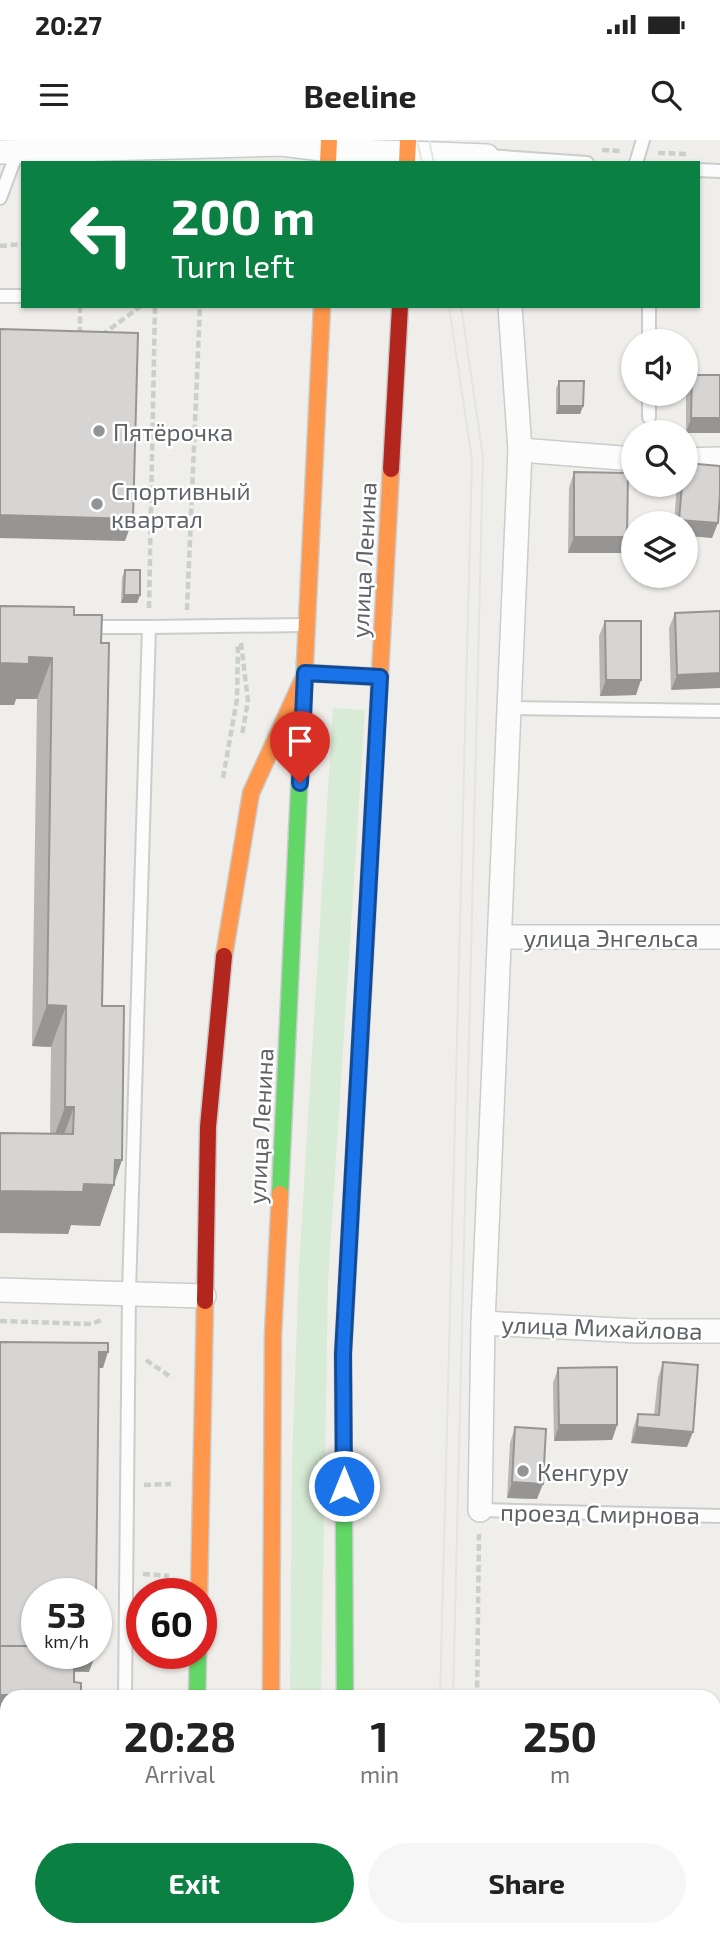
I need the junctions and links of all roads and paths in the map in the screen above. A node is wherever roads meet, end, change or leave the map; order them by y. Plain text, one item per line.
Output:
1 (643, 140) edge
2 (9, 151) edge
3 (329, 151) edge
4 (408, 152) edge
5 (488, 160) edge
6 (521, 161) edge
7 (637, 161) edge
8 (700, 170) edge
9 (720, 171) edge
10 (0, 198) edge
11 (21, 244) edge
12 (0, 246) edge
13 (0, 296) edge
14 (21, 296) edge
15 (80, 308) edge
16 (138, 308) edge
17 (155, 308) edge
18 (200, 308) edge
19 (322, 308) edge
20 (400, 308) edge
21 (510, 308) edge
22 (649, 308) edge
23 (649, 329) edge
24 (649, 406) edge
25 (649, 417) dead end
26 (520, 450) junction
27 (621, 458) edge
28 (720, 459) edge
29 (698, 460) edge
30 (151, 497) junction
31 (126, 498) edge
32 (306, 625) junction
33 (187, 626) junction
34 (73, 627) edge
35 (149, 627) junction
36 (305, 673) junction
37 (380, 677) junction
38 (509, 708) junction
39 (720, 711) edge
40 (501, 937) junction
41 (720, 937) edge
42 (0, 1290) edge
43 (129, 1292) junction
44 (204, 1296) junction
45 (483, 1323) junction
46 (720, 1331) edge
47 (480, 1510) junction
48 (720, 1516) edge
49 (199, 1578) edge
50 (198, 1669) edge
51 (125, 1690) edge
52 (197, 1690) edge
53 (271, 1690) edge
54 (345, 1690) edge
55 (477, 1690) edge

1 - 7 lane
2 - 3 street
2 - 10 lane
3 - 4 street
4 - 5 street
5 - 6 lane
8 - 9 lane
11 - 12 path
13 - 14 lane
15 - 16 path
17 - 30 path
18 - 33 path
19 - 32 main road, улица Ленина
20 - 37 main road, улица Ленина
21 - 26 street
22 - 23 lane
24 - 25 lane
26 - 27 street
26 - 38 street
28 - 29 street
30 - 31 path
30 - 35 path
32 - 33 lane
32 - 36 main road, улица Ленина
33 - 35 lane
34 - 35 lane
35 - 43 lane
36 - 37 main road
36 - 44 main road
36 - 53 main road, улица Ленина
37 - 54 main road, улица Ленина
38 - 39 lane
38 - 40 street
40 - 41 street, улица Энгельса
40 - 45 street
42 - 43 street
43 - 44 street
43 - 51 lane
44 - 49 main road
45 - 46 street, улица Михайлова
45 - 47 street
47 - 48 lane, проезд Смирнова
47 - 55 path
50 - 52 main road

